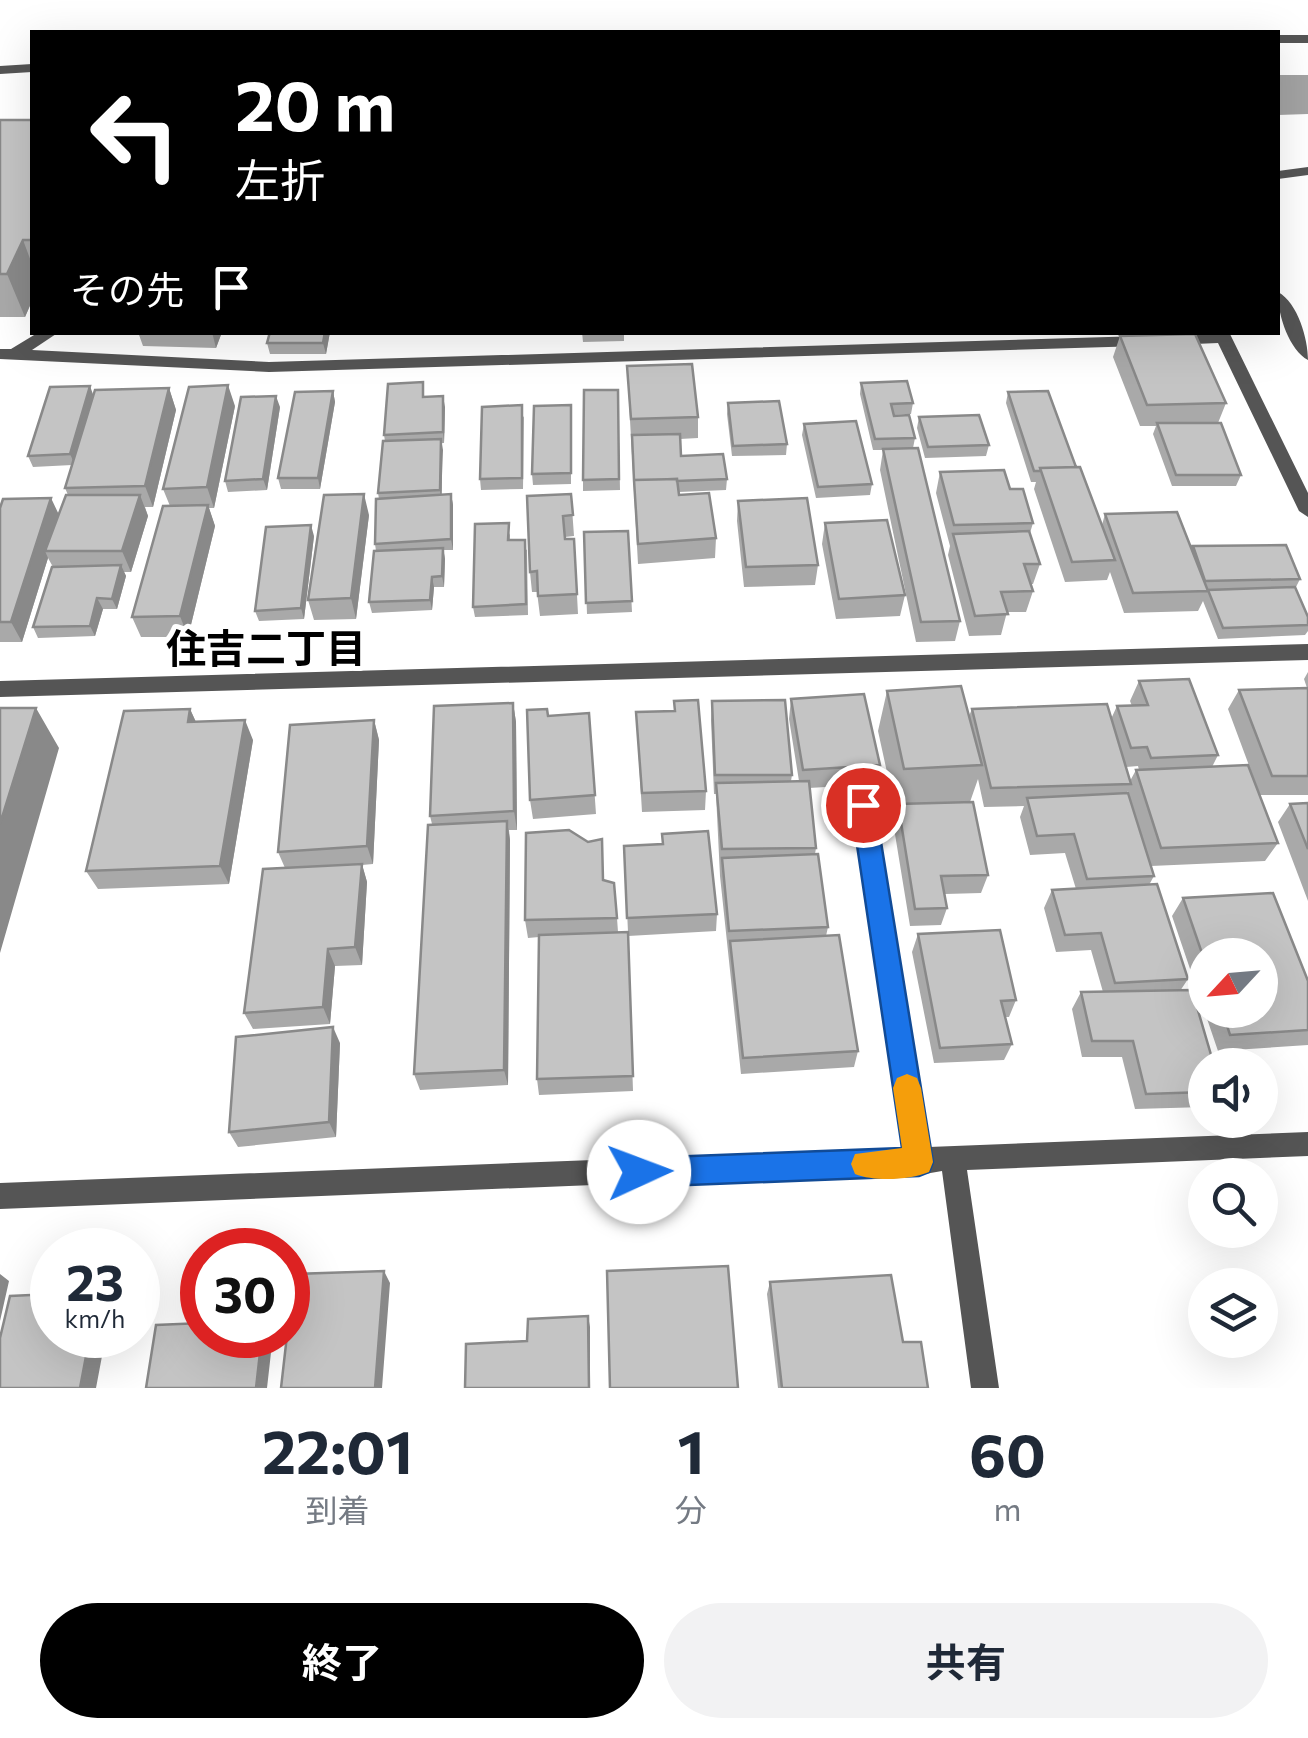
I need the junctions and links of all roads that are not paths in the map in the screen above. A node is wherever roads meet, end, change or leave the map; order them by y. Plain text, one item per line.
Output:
1 (1280, 39) edge
2 (1308, 39) edge
3 (30, 68) edge
4 (0, 70) edge
5 (1308, 171) edge
6 (1280, 176) edge
7 (1280, 299) edge
8 (46, 335) edge
9 (1223, 336) edge
10 (1303, 338) edge
11 (6, 354) edge
12 (1308, 354) edge
13 (1308, 511) edge
14 (1308, 652) edge
15 (0, 689) edge
16 (863, 805) dead end
17 (1308, 1144) edge
18 (953, 1161) junction
19 (919, 1162) junction
20 (0, 1196) edge
21 (985, 1388) edge

1 - 2 street
3 - 4 street
5 - 6 street
7 - 10 street
8 - 11 street
9 - 11 street
9 - 13 street
10 - 12 street
14 - 15 street
16 - 19 street
17 - 18 street
18 - 19 street
18 - 21 street
19 - 20 street

